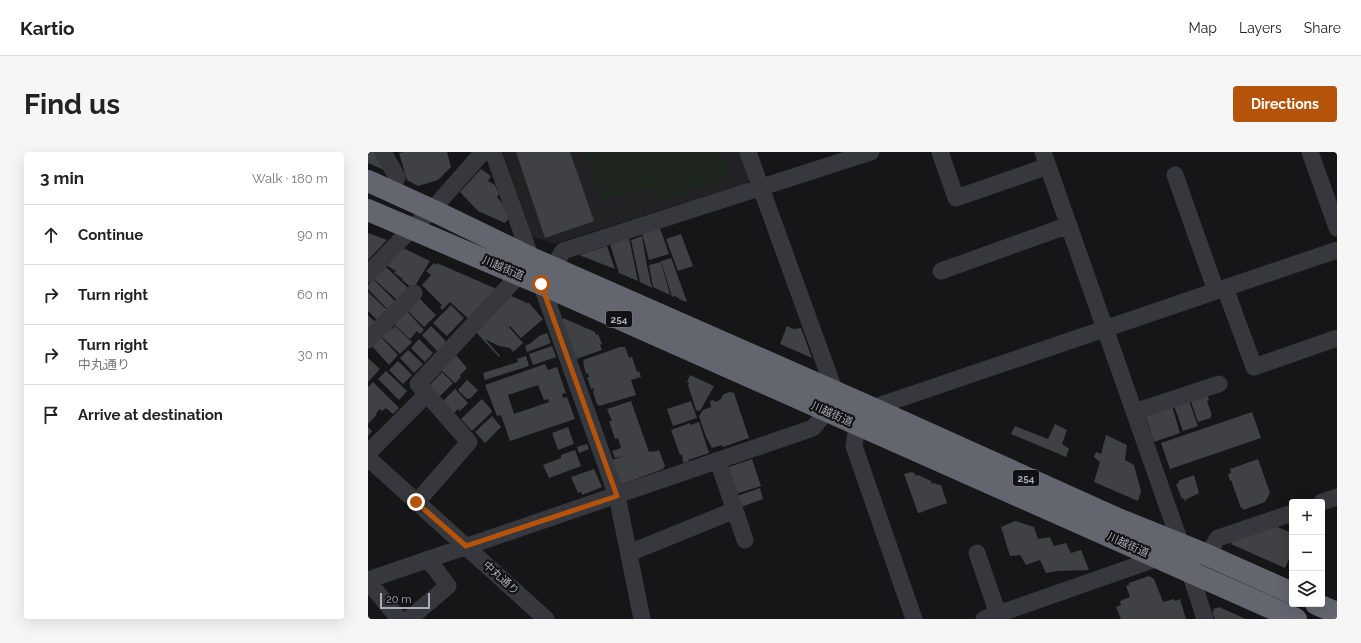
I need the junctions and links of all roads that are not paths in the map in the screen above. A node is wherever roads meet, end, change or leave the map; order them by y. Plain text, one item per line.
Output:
1 (383, 152) edge
2 (483, 152) edge
3 (493, 152) edge
4 (748, 152) edge
5 (871, 152) edge
6 (940, 152) edge
7 (1310, 152) edge
8 (1046, 159) edge
9 (1175, 176) dead end
10 (368, 181) edge
11 (760, 188) junction
12 (392, 192) junction
13 (1332, 195) edge
14 (368, 210) edge
15 (432, 210) junction
16 (1069, 225) junction
17 (1337, 228) edge
18 (410, 229) junction
19 (1337, 250) edge
20 (525, 267) junction
21 (942, 271) dead end
22 (368, 274) edge
23 (547, 276) junction
24 (1220, 290) junction
25 (414, 293) dead end
26 (1105, 329) junction
27 (1337, 338) edge
28 (368, 340) edge
29 (1219, 384) dead end
30 (835, 392) junction
31 (427, 394) junction
32 (872, 408) junction
33 (826, 412) junction
34 (1134, 412) junction
35 (857, 425) junction
36 (368, 453) edge
37 (368, 458) edge
38 (718, 461) junction
39 (617, 496) junction
40 (1337, 497) edge
41 (1325, 501) edge
42 (416, 502) junction
43 (735, 510) junction
44 (1289, 514) edge
45 (745, 540) dead end
46 (466, 546) junction
47 (628, 553) junction
48 (977, 553) dead end
49 (1207, 555) junction
50 (1158, 558) junction
51 (1185, 558) junction
52 (428, 559) junction
53 (368, 580) edge
54 (1289, 592) edge
55 (1323, 607) edge
56 (1337, 613) edge
57 (1001, 615) edge
58 (399, 619) edge
59 (409, 619) edge
60 (545, 619) edge
61 (642, 619) edge
62 (914, 619) edge
63 (1205, 619) edge
64 (1296, 619) edge

1 - 12 street
2 - 15 street
3 - 20 street
4 - 11 street
5 - 11 street
6 - 8 street
7 - 13 street
8 - 16 street
9 - 24 street
10 - 12 highway, 川越街道 / 254
11 - 23 street
11 - 30 street
12 - 15 highway, 川越街道 / 254
13 - 17 street
14 - 18 highway, 川越街道 / 254
15 - 18 street
15 - 20 highway, 川越街道 / 254
16 - 21 street
16 - 26 street
18 - 20 highway, 川越街道 / 254
18 - 22 street
19 - 24 street
20 - 23 highway, 川越街道 / 254
20 - 31 street
23 - 30 highway, 川越街道 / 254
23 - 33 highway, 川越街道 / 254
23 - 39 street
24 - 26 street
24 - 27 street
25 - 28 street
26 - 32 street
26 - 34 street
29 - 34 street
30 - 32 highway, 川越街道 / 254
30 - 33 street
31 - 36 street
31 - 42 street
32 - 35 street
32 - 51 highway, 川越街道 / 254
33 - 35 highway, 川越街道 / 254
33 - 38 street
34 - 51 street
35 - 50 highway, 川越街道 / 254
35 - 62 street
37 - 42 street, 中丸通り
38 - 39 street
38 - 43 street
39 - 46 street
39 - 47 street
40 - 41 street
42 - 46 street, 中丸通り
43 - 45 street
43 - 47 street
44 - 49 street
46 - 52 street
46 - 60 street, 中丸通り
47 - 61 street
48 - 57 street
49 - 51 highway, 川越街道 / 254
49 - 54 highway, 川越街道 / 254
50 - 51 highway, 川越街道 / 254
50 - 57 street
51 - 63 street
51 - 64 highway, 川越街道 / 254
52 - 53 street
52 - 59 street
53 - 58 street
55 - 56 highway

